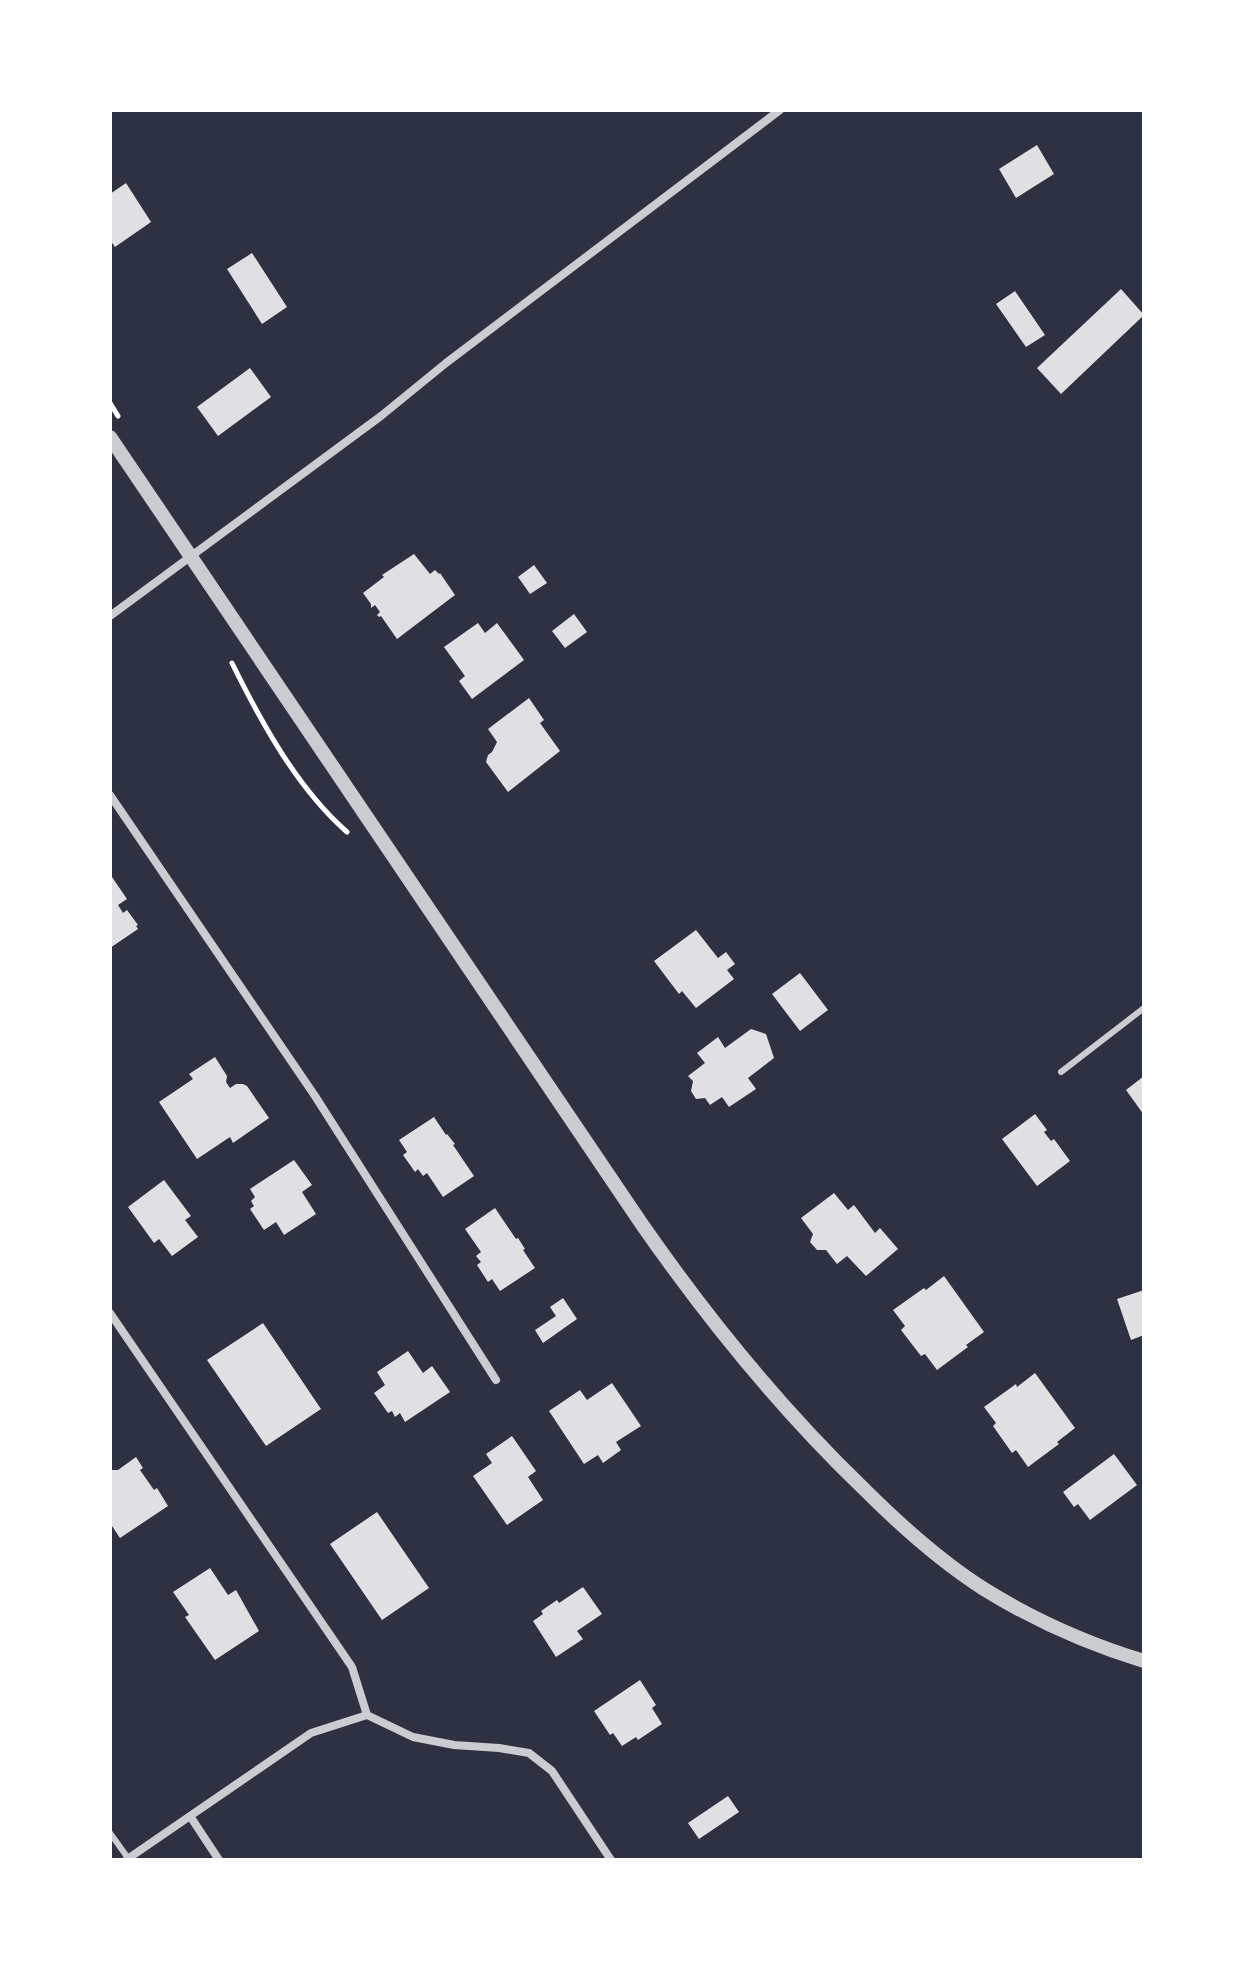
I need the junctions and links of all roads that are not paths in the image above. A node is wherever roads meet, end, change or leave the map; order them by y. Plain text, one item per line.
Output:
1 (780, 110) edge
2 (110, 437) edge
3 (191, 557) junction
4 (110, 616) edge
5 (110, 795) edge
6 (1144, 1008) edge
7 (1061, 1072) dead end
8 (110, 1313) edge
9 (496, 1380) dead end
10 (1144, 1661) edge
11 (367, 1715) junction
12 (190, 1816) junction
13 (110, 1833) edge
14 (127, 1859) edge
15 (219, 1860) edge
16 (611, 1860) edge

1 - 3 street
2 - 3 street
3 - 4 street
3 - 10 street
5 - 9 street
6 - 7 lane
8 - 11 street
11 - 12 street
11 - 16 street
12 - 14 street
12 - 15 street
13 - 14 lane

